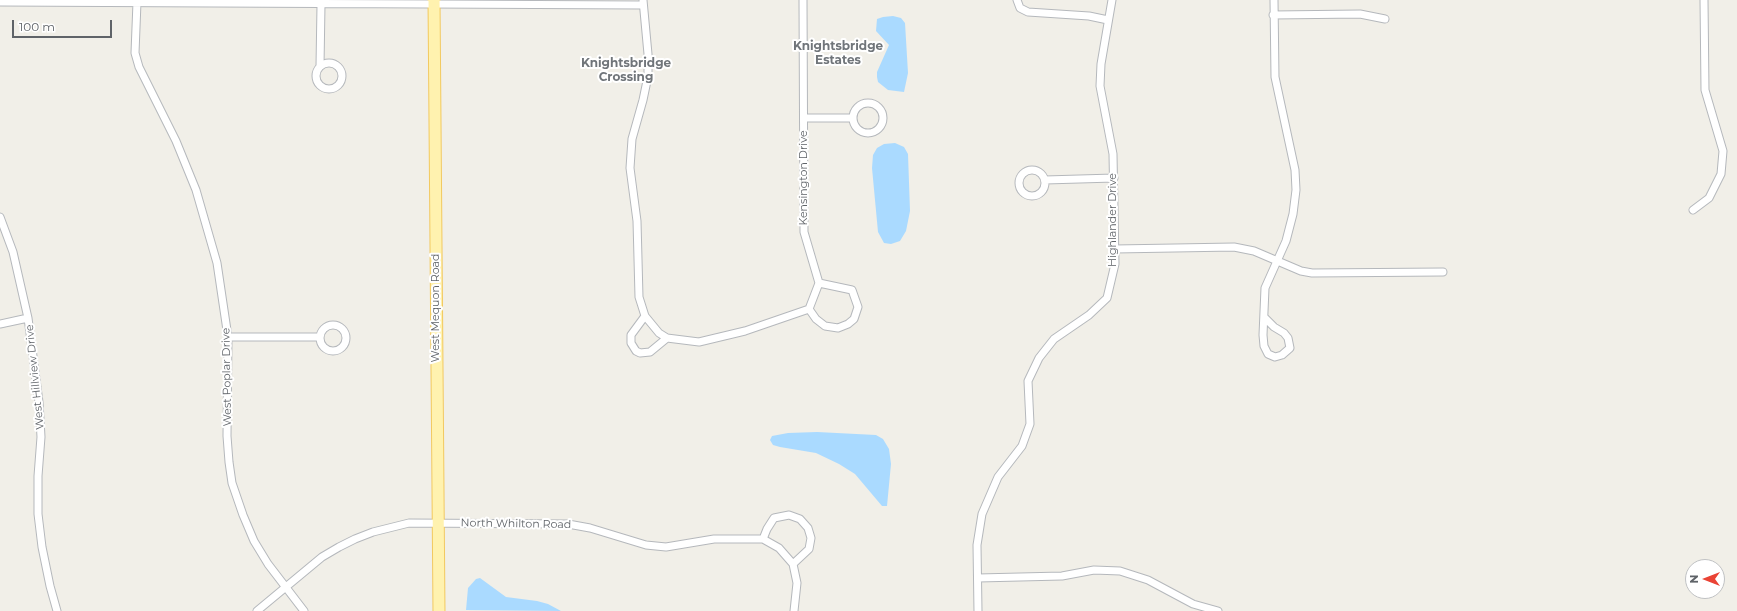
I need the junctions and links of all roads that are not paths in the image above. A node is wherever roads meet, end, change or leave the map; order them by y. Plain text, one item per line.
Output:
1 (803, 0) edge
2 (1017, 0) edge
3 (1112, 0) edge
4 (1274, 0) edge
5 (1704, 0) edge
6 (433, 1) edge
7 (0, 2) edge
8 (137, 2) junction
9 (643, 3) edge
10 (320, 4) junction
11 (1273, 15) junction
12 (1385, 19) dead end
13 (1108, 20) junction
14 (320, 66) dead end
15 (804, 118) junction
16 (853, 118) junction
17 (1114, 178) junction
18 (1045, 180) dead end
19 (1693, 210) dead end
20 (0, 217) edge
21 (1115, 249) junction
22 (1276, 261) junction
23 (1443, 272) dead end
24 (819, 283) junction
25 (809, 309) junction
26 (645, 316) junction
27 (28, 318) junction
28 (1265, 318) junction
29 (0, 324) edge
30 (228, 337) junction
31 (320, 337) dead end
32 (667, 338) junction
33 (438, 523) junction
34 (763, 539) junction
35 (793, 564) junction
36 (978, 578) junction
37 (286, 587) junction
38 (57, 611) edge
39 (257, 611) edge
40 (304, 611) edge
41 (439, 611) edge
42 (794, 611) edge
43 (978, 611) edge
44 (1218, 611) edge

1 - 15 street, Kensington Drive
2 - 13 street
3 - 13 street, Highlander Drive
4 - 11 street
5 - 19 street
6 - 9 street
6 - 10 street
6 - 33 main road, West Mequon Road
7 - 8 street
8 - 10 street
8 - 30 street, West Poplar Drive
9 - 26 street
10 - 14 street
11 - 12 street
11 - 22 street
13 - 17 street, Highlander Drive
15 - 16 street
15 - 24 street, Kensington Drive
16 - 16 street
17 - 18 street
17 - 21 street, Highlander Drive
20 - 27 street, West Hillview Drive
21 - 22 street
21 - 36 street, Highlander Drive
22 - 23 street
22 - 28 street
24 - 25 street
24 - 25 street
25 - 32 street
26 - 32 street
26 - 32 street
27 - 29 street
27 - 38 street, West Hillview Drive
28 - 28 street
30 - 31 street
30 - 37 street, West Poplar Drive
33 - 34 street, North Whilton Road
33 - 37 street, North Whilton Road
33 - 41 main road, West Mequon Road
34 - 35 street, North Whilton Road
34 - 35 street
35 - 42 street
36 - 43 street, Highlander Drive
36 - 44 street
37 - 39 street, North Whilton Road
37 - 40 street, West Poplar Drive

